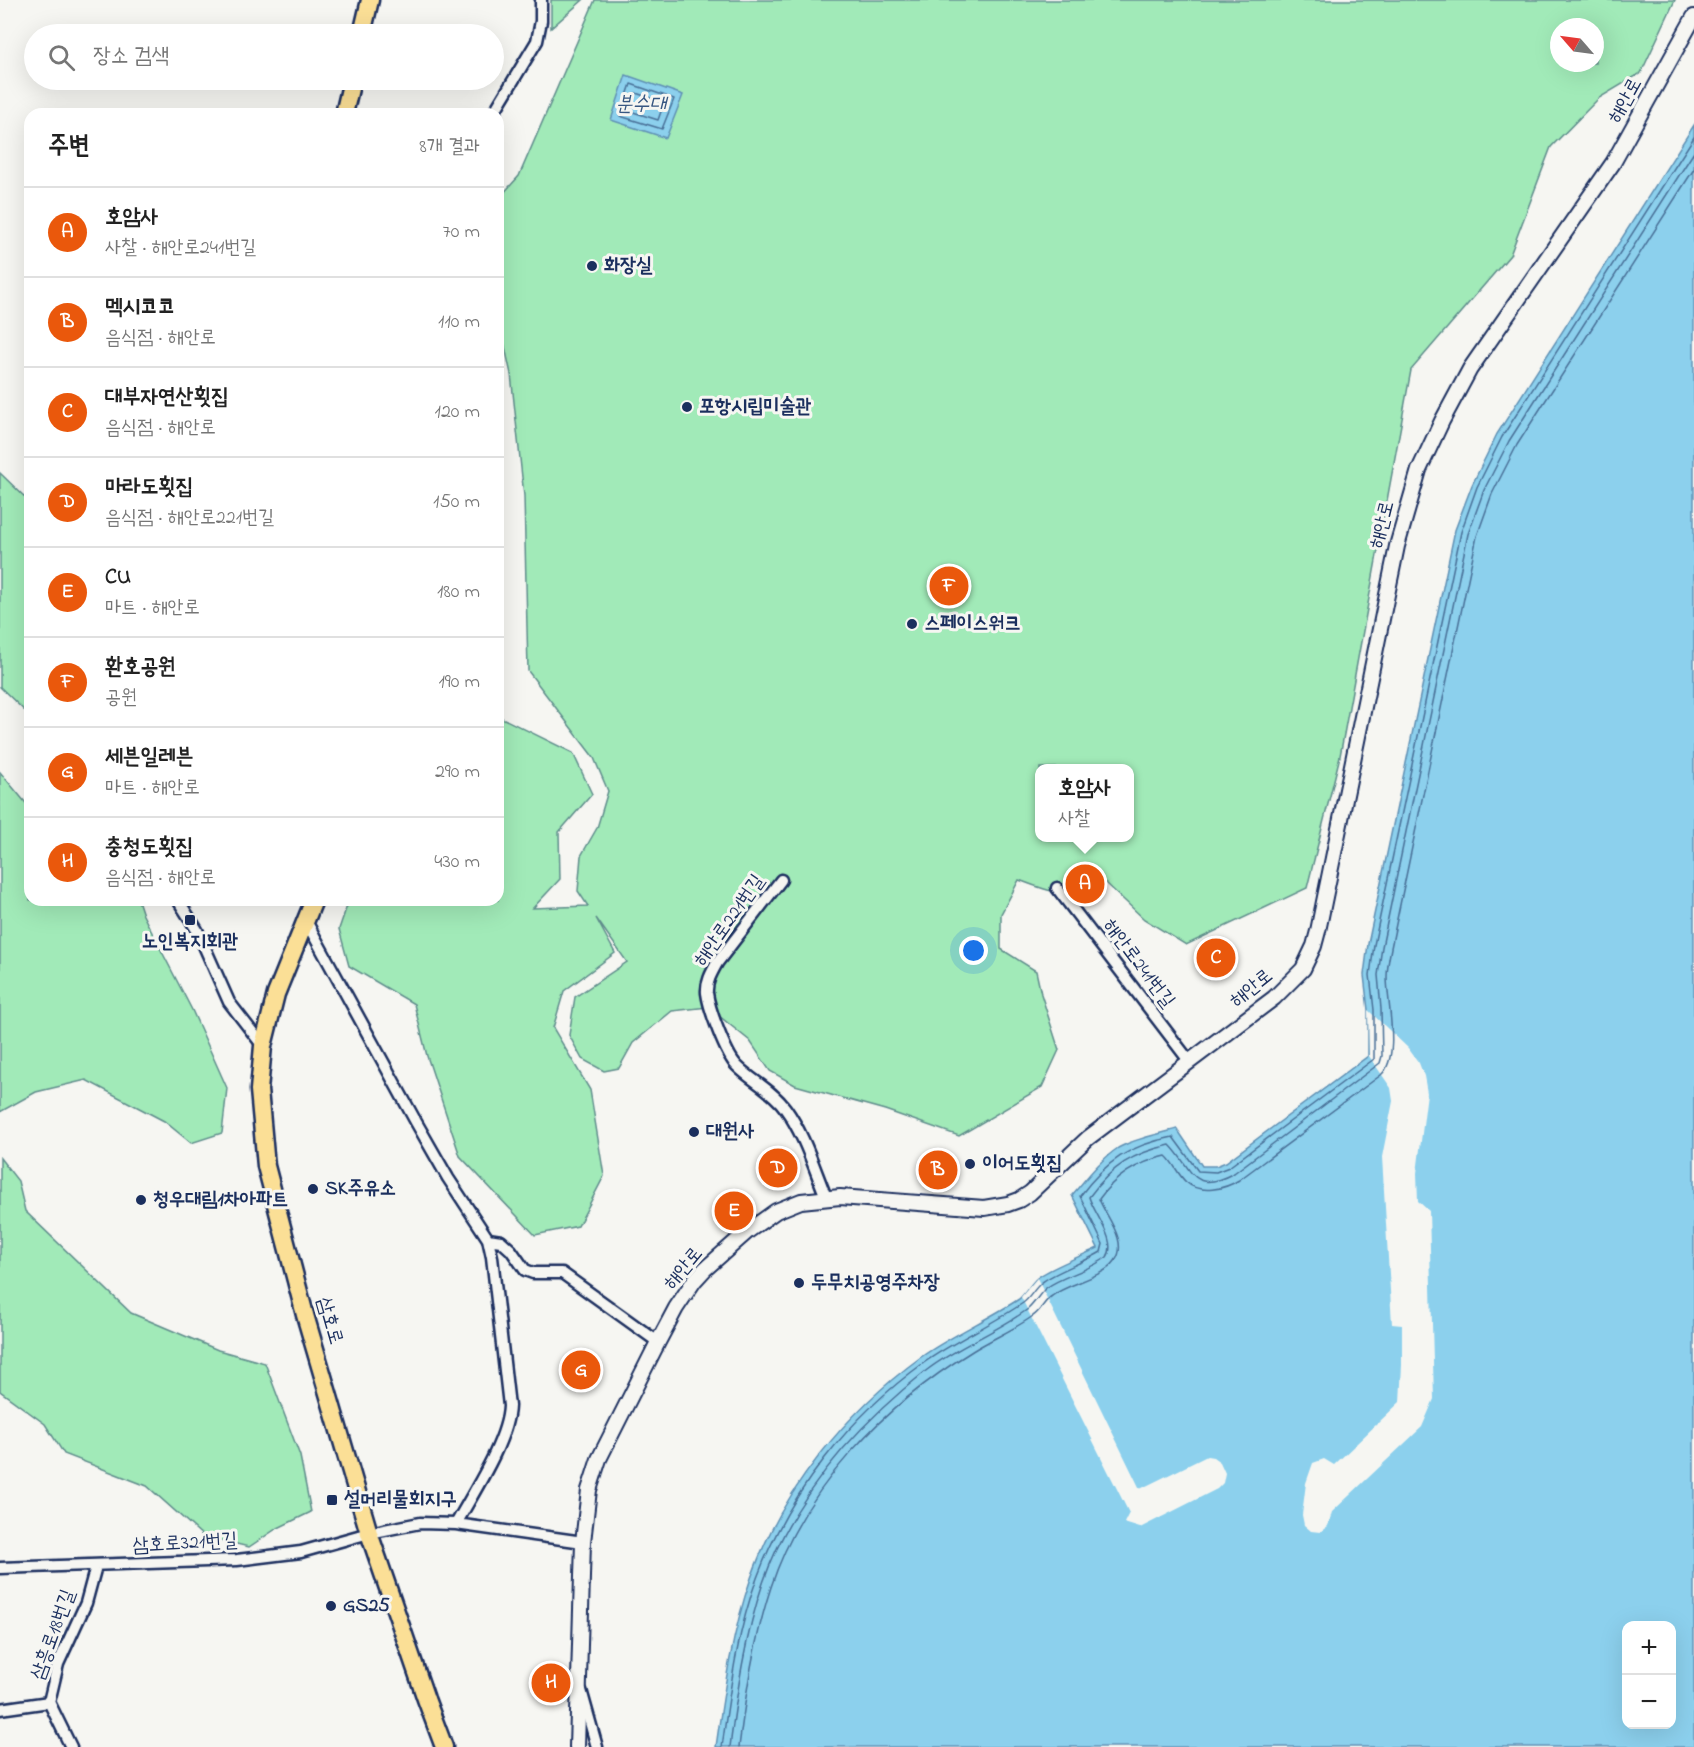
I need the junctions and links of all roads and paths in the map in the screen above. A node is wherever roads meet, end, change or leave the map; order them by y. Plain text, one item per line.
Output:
1 (370, 0) edge
2 (541, 0) edge
3 (1694, 17) edge
4 (364, 24) edge
5 (350, 90) edge
6 (345, 108) edge
7 (497, 108) edge
8 (782, 880) dead end
9 (1057, 888) dead end
10 (182, 906) edge
11 (312, 906) edge
12 (306, 921) junction
13 (263, 1046) junction
14 (1190, 1062) junction
15 (826, 1197) junction
16 (488, 1239) junction
17 (658, 1342) junction
18 (456, 1524) junction
19 (369, 1533) junction
20 (583, 1542) junction
21 (96, 1566) junction
22 (0, 1568) edge
23 (579, 1683) junction
24 (49, 1701) junction
25 (0, 1709) edge
26 (71, 1747) edge
27 (444, 1747) edge
28 (577, 1747) edge
29 (597, 1747) edge

1 - 4 main road
2 - 7 street
3 - 14 street, 해안로
5 - 6 main road
8 - 15 street, 해안로221번길
9 - 14 street, 해안로241번길
10 - 13 street
11 - 12 main road, 삼호로
12 - 13 main road, 삼호로
12 - 16 street
13 - 19 main road, 삼호로
14 - 15 street, 해안로
15 - 17 street, 해안로
16 - 17 street
16 - 18 street
17 - 20 street, 해안로
18 - 19 street, 삼호로321번길
18 - 20 street, 삼호로321번길
19 - 21 street, 삼호로321번길
19 - 27 main road, 삼호로
20 - 23 street, 해안로
21 - 22 street, 삼호로321번길
21 - 24 street, 삼흥로18번길
23 - 28 street, 해안로
23 - 29 street, 해안로
24 - 25 street
24 - 26 street, 삼흥로18번길

